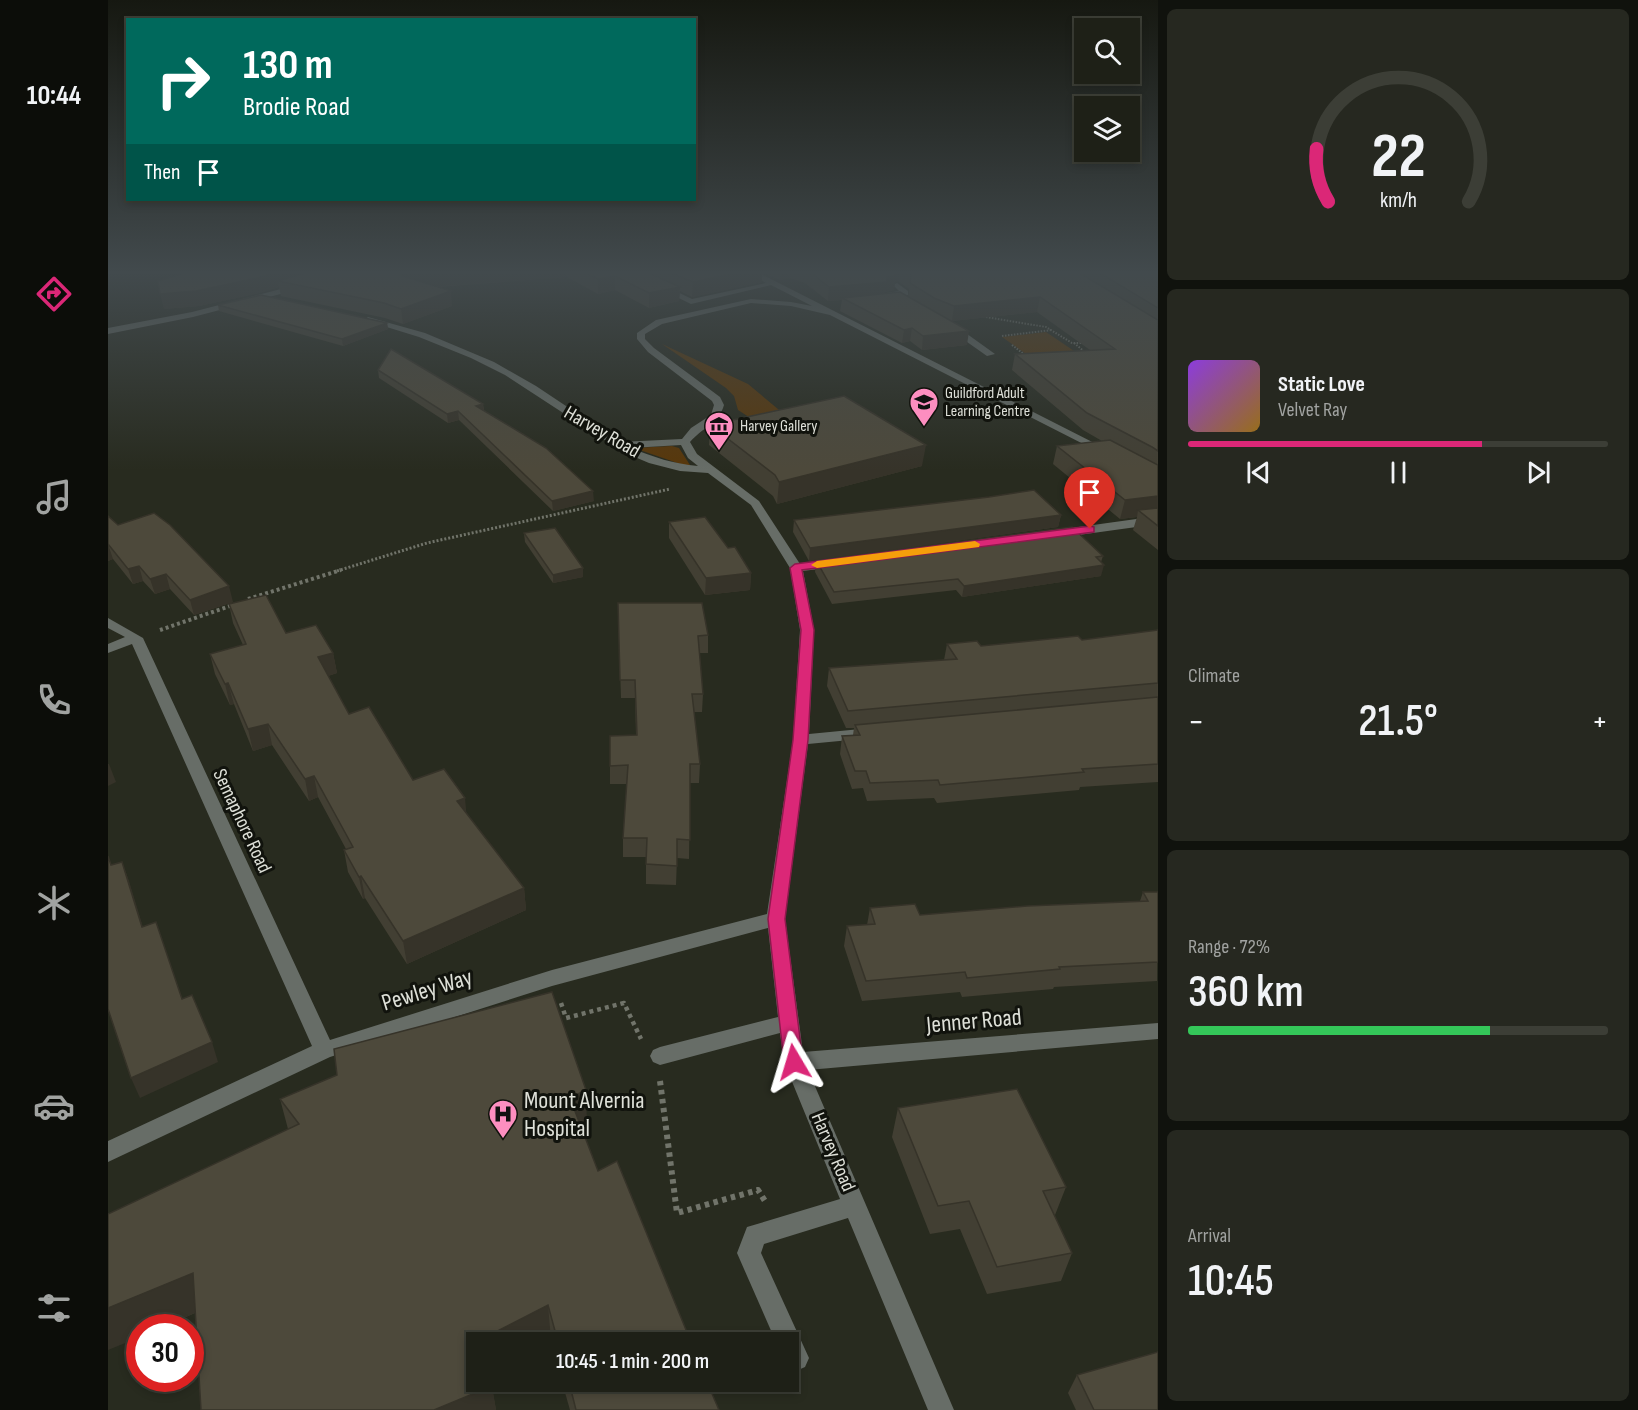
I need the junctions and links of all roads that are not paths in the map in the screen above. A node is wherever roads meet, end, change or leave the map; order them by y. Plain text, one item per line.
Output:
1 (431, 338) edge
2 (641, 338) edge
3 (891, 338) edge
4 (966, 338) edge
5 (990, 354) dead end
6 (685, 442) junction
7 (616, 446) junction
8 (1111, 453) edge
9 (709, 470) junction
10 (1158, 520) edge
11 (1041, 536) edge
12 (842, 561) edge
13 (795, 568) junction
14 (108, 622) edge
15 (136, 638) junction
16 (108, 649) edge
17 (884, 732) edge
18 (801, 740) junction
19 (776, 919) junction
20 (789, 1022) junction
21 (1158, 1031) edge
22 (324, 1050) junction
23 (652, 1051) road end
24 (794, 1062) junction
25 (108, 1152) edge
26 (855, 1205) junction
27 (784, 1332) edge
28 (942, 1410) edge

1 - 7 street, Harvey Road
2 - 6 street
3 - 8 street
4 - 5 street
6 - 7 street
6 - 9 street
7 - 9 street, Harvey Road
9 - 13 street, Harvey Road
10 - 11 street
12 - 13 street
13 - 18 street, Harvey Road
14 - 15 street
15 - 16 street
15 - 22 street, Semaphore Road
17 - 18 street
18 - 19 street, Harvey Road
19 - 20 street, Harvey Road
19 - 22 street, Pewley Way
20 - 23 street
20 - 24 street, Harvey Road
21 - 24 street, Jenner Road
22 - 25 street, Pewley Way
24 - 26 street, Harvey Road
26 - 27 street
26 - 28 street, Harvey Road

